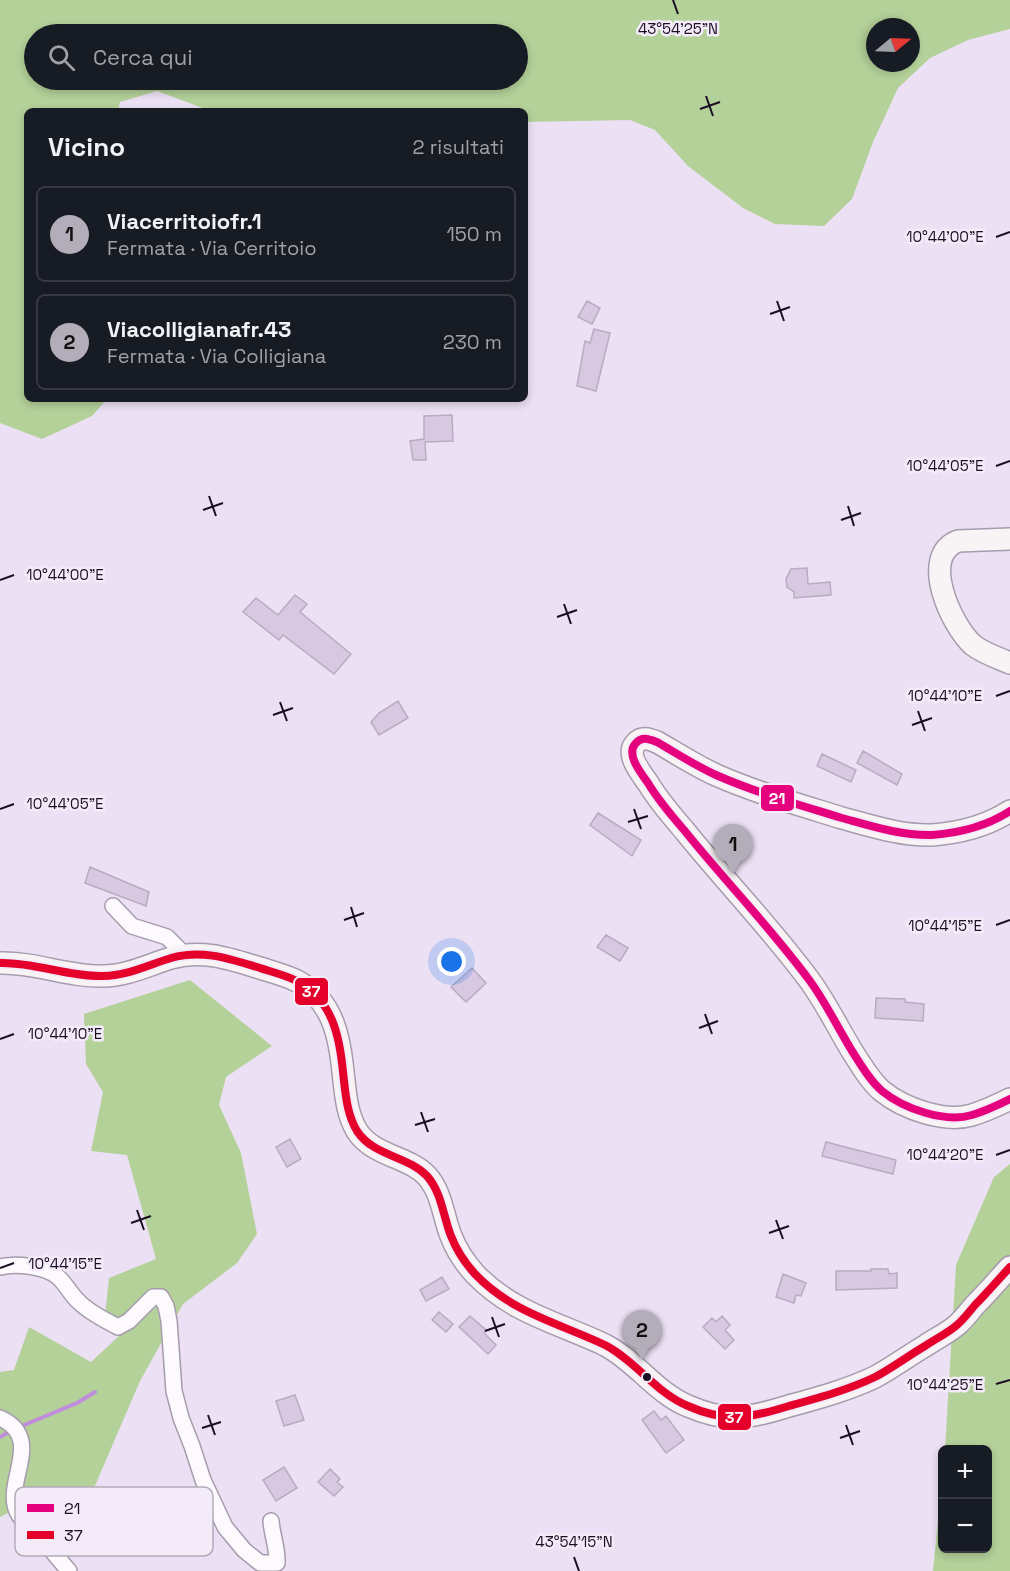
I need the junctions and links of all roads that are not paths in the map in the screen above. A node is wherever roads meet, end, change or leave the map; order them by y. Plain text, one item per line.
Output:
1 (1010, 539) edge
2 (1010, 663) edge
3 (1010, 812) edge
4 (113, 906) dead end
5 (185, 955) junction
6 (0, 963) edge
7 (1010, 1100) edge
8 (0, 1267) edge
9 (1010, 1267) edge
10 (0, 1418) edge
11 (206, 1487) edge
12 (213, 1502) edge
13 (15, 1505) edge
14 (271, 1521) dead end
15 (56, 1556) edge
16 (69, 1571) edge

1 - 2 street
3 - 7 street
4 - 5 street
5 - 6 street
5 - 9 street
8 - 11 street
10 - 13 street
12 - 14 street
15 - 16 street

